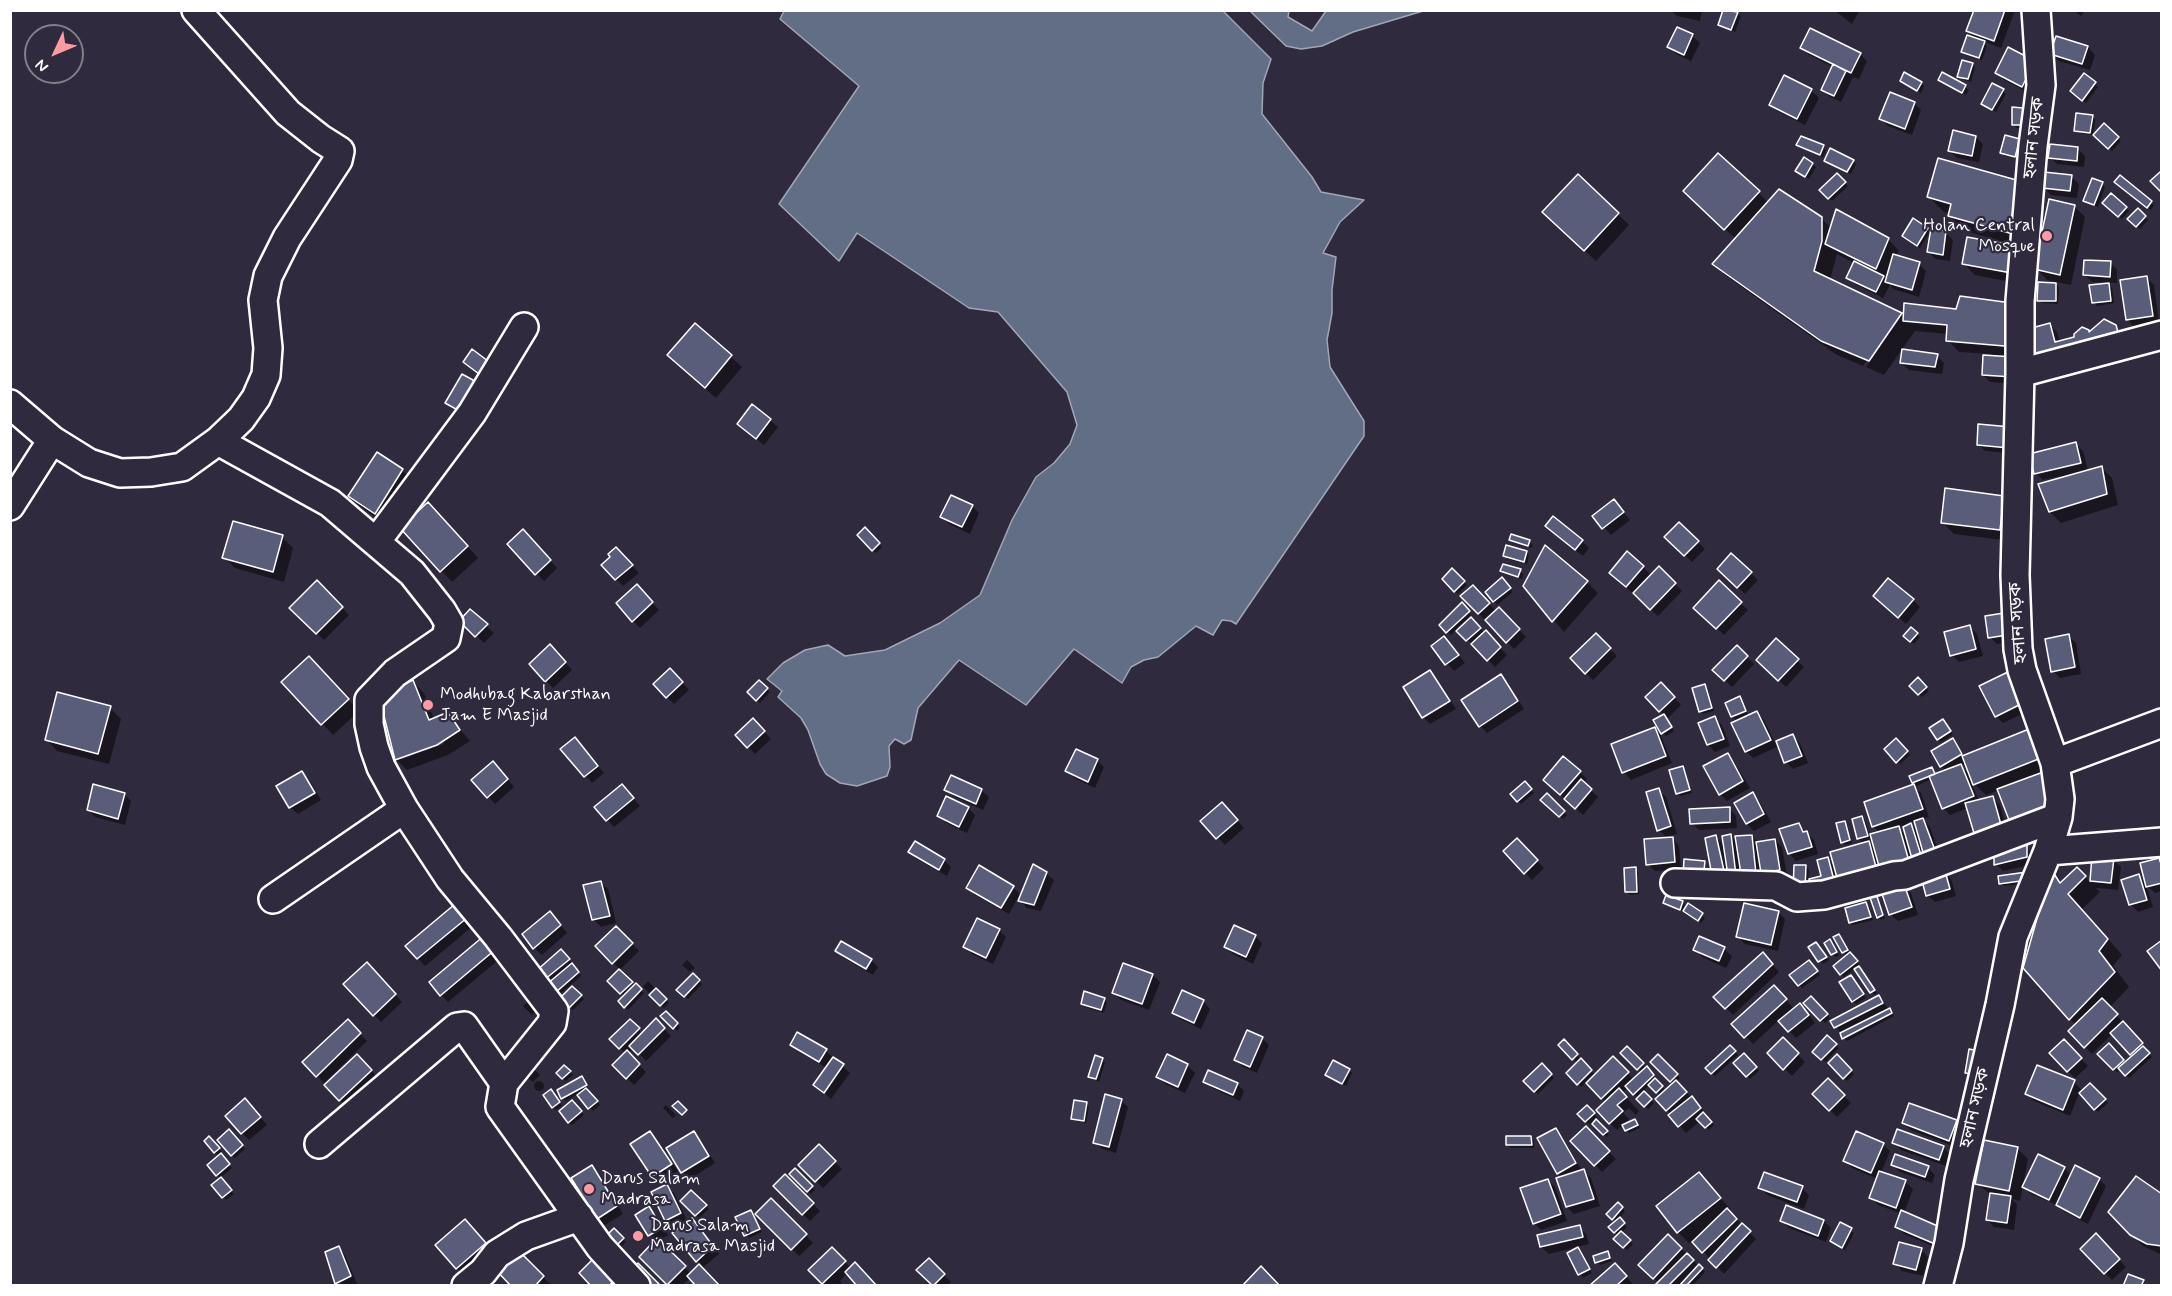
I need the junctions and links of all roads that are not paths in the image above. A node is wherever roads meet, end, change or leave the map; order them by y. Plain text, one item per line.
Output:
1 (196, 10) edge
2 (2036, 10) edge
3 (524, 327) dead end
4 (2162, 335) edge
5 (2020, 373) junction
6 (10, 404) edge
7 (52, 440) junction
8 (218, 441) junction
9 (10, 506) edge
10 (376, 542) junction
11 (2162, 723) edge
12 (2055, 763) junction
13 (404, 808) junction
14 (2058, 817) junction
15 (2162, 842) edge
16 (2048, 851) junction
17 (1675, 883) dead end
18 (273, 899) dead end
19 (504, 1083) junction
20 (319, 1144) dead end
21 (579, 1217) junction
22 (466, 1286) edge
23 (636, 1286) edge
24 (1938, 1286) edge

1 - 8 street
2 - 5 street, হলান সড়ক
3 - 10 street
4 - 5 street
5 - 12 street, হলান সড়ক
6 - 7 street
7 - 8 street
7 - 9 street
8 - 10 street
10 - 13 street
11 - 12 street
12 - 14 street, হলান সড়ক
13 - 18 street
13 - 19 street
14 - 16 street, হলান সড়ক
14 - 17 street
15 - 16 street
16 - 24 street, হলান সড়ক
19 - 20 street
19 - 21 street
21 - 22 street
21 - 23 street

